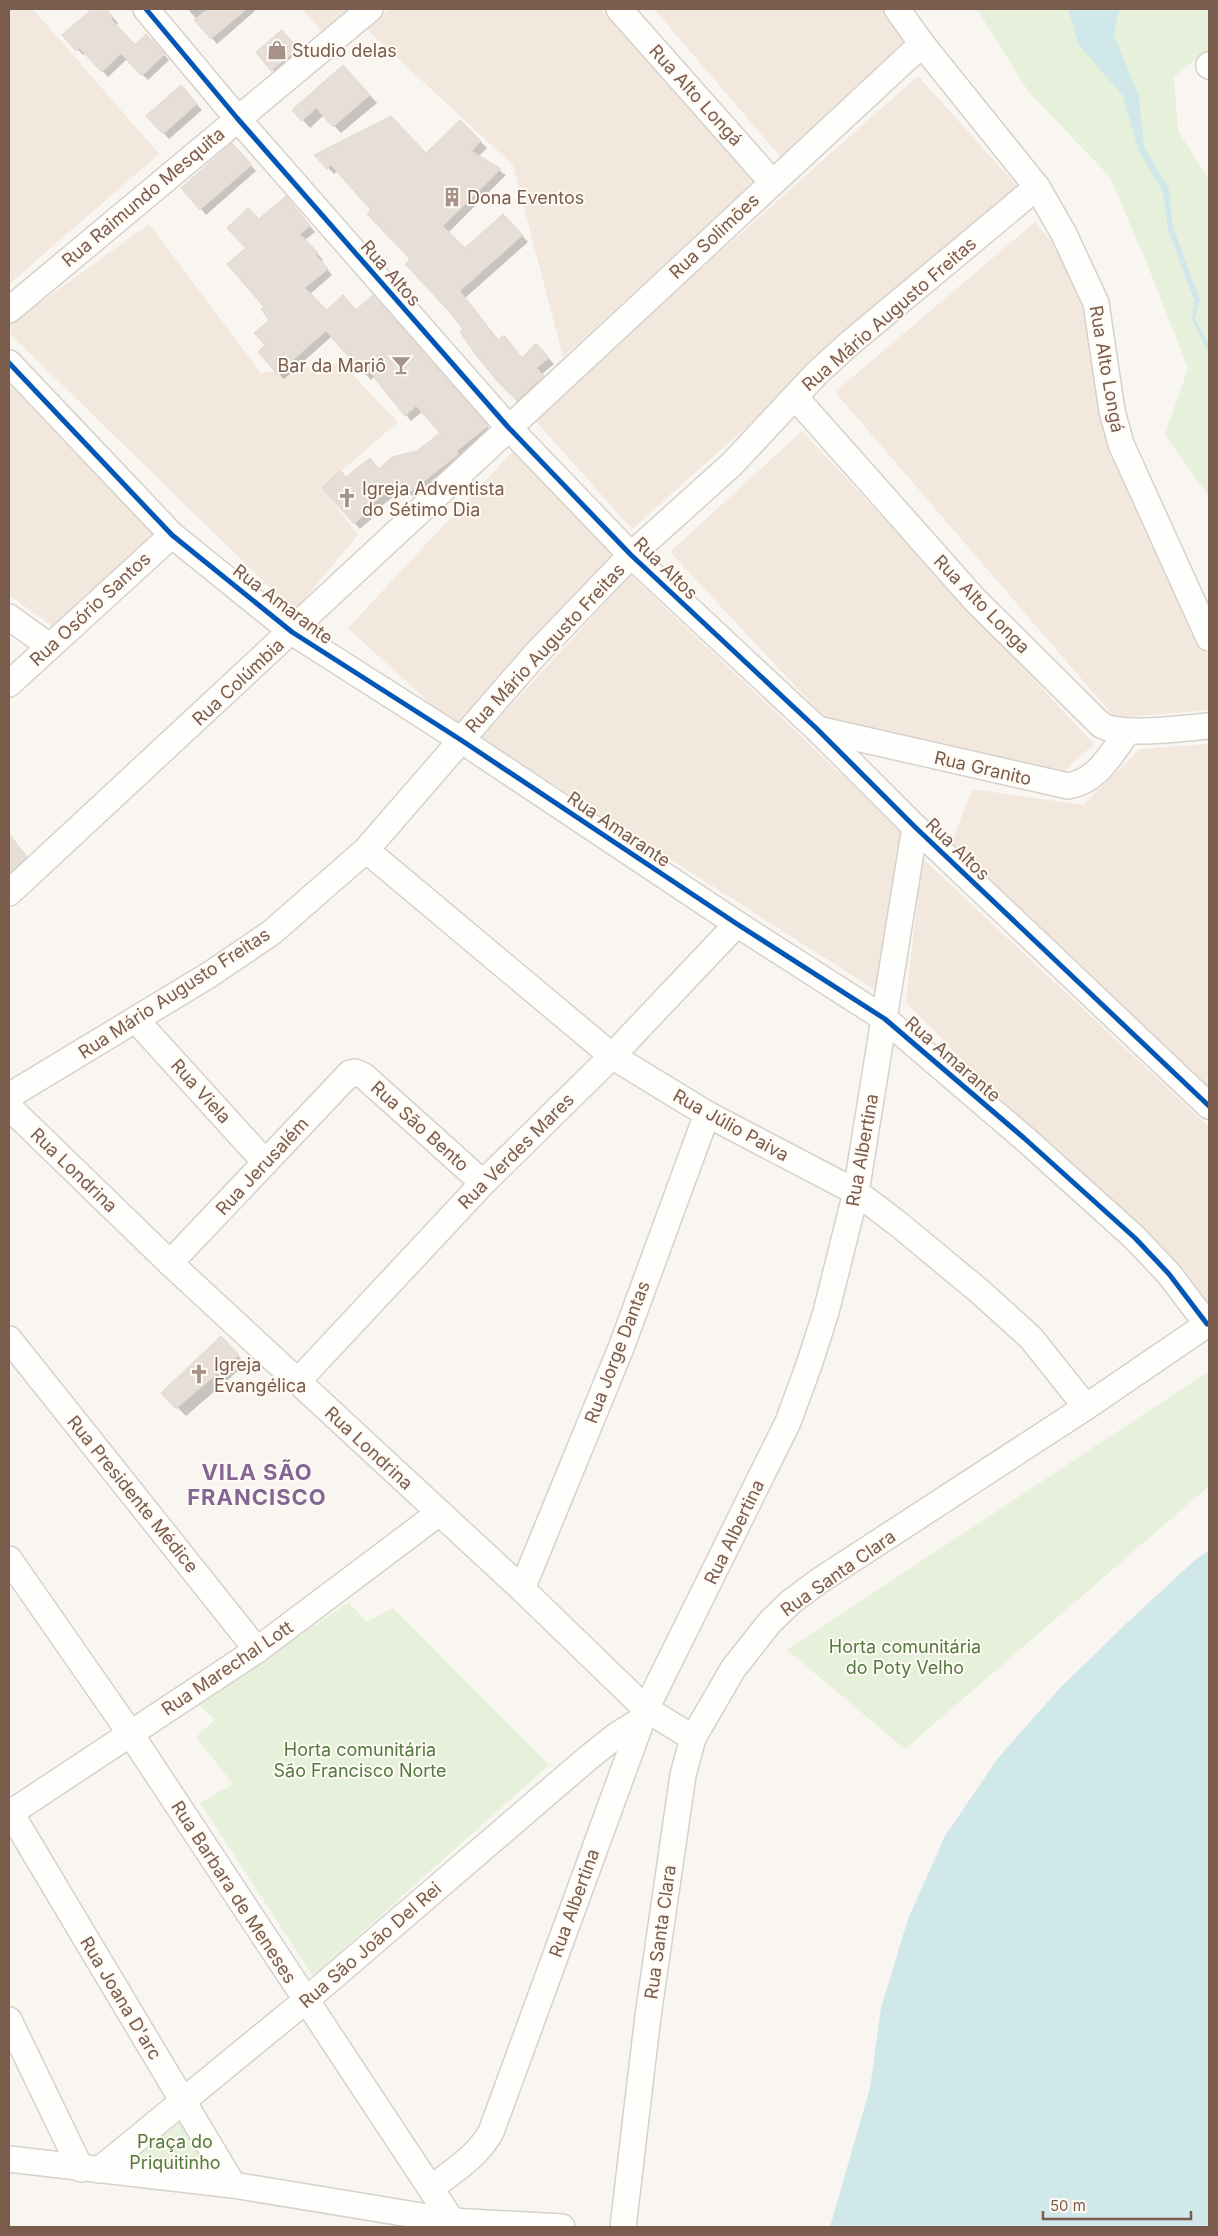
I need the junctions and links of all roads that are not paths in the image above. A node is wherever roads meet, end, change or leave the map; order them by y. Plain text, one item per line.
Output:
1 (146, 9) edge
2 (370, 9) edge
3 (619, 9) edge
4 (897, 9) edge
5 (922, 44) junction
6 (237, 118) junction
7 (772, 182) junction
8 (1037, 187) junction
9 (9, 310) edge
10 (9, 363) edge
11 (795, 397) junction
12 (508, 428) junction
13 (172, 534) junction
14 (631, 555) junction
15 (9, 617) edge
16 (292, 632) junction
17 (1209, 638) edge
18 (49, 646) junction
19 (9, 684) edge
20 (1209, 726) edge
21 (816, 728) junction
22 (1128, 731) junction
23 (460, 740) junction
24 (915, 827) junction
25 (366, 850) junction
26 (9, 893) edge
27 (737, 924) junction
28 (885, 1019) junction
29 (136, 1020) junction
30 (612, 1056) junction
31 (355, 1072) joint
32 (9, 1096) edge
33 (1209, 1106) edge
34 (9, 1107) edge
35 (707, 1114) junction
36 (265, 1162) junction
37 (483, 1183) junction
38 (856, 1192) junction
39 (170, 1264) junction
40 (1208, 1324) edge
41 (9, 1339) edge
42 (298, 1381) junction
43 (1086, 1407) junction
44 (439, 1513) junction
45 (9, 1560) edge
46 (522, 1589) junction
47 (257, 1650) junction
48 (643, 1715) junction
49 (130, 1733) junction
50 (694, 1738) junction
51 (9, 1813) edge
52 (305, 2000) junction
53 (9, 2020) edge
54 (183, 2102) junction
55 (9, 2159) edge
56 (90, 2169) junction
57 (233, 2185) junction
58 (431, 2188) junction
59 (446, 2224) edge
60 (562, 2227) edge
61 (623, 2227) edge

1 - 6 street, Rua Altos
2 - 6 street, Rua Raimundo Mesquita
3 - 7 street, Rua Alto Longá
4 - 5 street, Rua Alto Longá
5 - 7 street, Rua Solimões
5 - 8 street, Rua Alto Longá
6 - 9 street, Rua Raimundo Mesquita
6 - 12 street, Rua Altos
7 - 12 street, Rua Solimões
8 - 11 street, Rua Mário Augusto Freitas
8 - 17 street, Rua Alto Longá
10 - 13 street, Rua Amarante
11 - 14 street, Rua Mário Augusto Freitas
11 - 22 street, Rua Alto Longa
12 - 14 street, Rua Altos
12 - 16 street, Rua Colúmbia
13 - 16 street, Rua Amarante
13 - 18 street, Rua Osório Santos
14 - 21 street, Rua Altos
14 - 23 street, Rua Mário Augusto Freitas
15 - 18 street
16 - 23 street, Rua Amarante
16 - 26 street, Rua Colúmbia
18 - 19 street, Rua Osório Santos
20 - 22 street, Rua Alto Longa
21 - 22 street, Rua Granito
21 - 24 street, Rua Altos
23 - 25 street, Rua Mário Augusto Freitas
23 - 27 street, Rua Amarante
24 - 28 street, Rua Albertina
24 - 33 street, Rua Altos
25 - 29 street, Rua Mário Augusto Freitas
25 - 30 street, Rua Júlio Paiva
27 - 28 street, Rua Amarante
27 - 30 street, Rua Verdes Mares
28 - 38 street, Rua Albertina
28 - 40 street, Rua Amarante
29 - 32 street, Rua Mário Augusto Freitas
29 - 36 street, Rua Viela
30 - 35 street, Rua Júlio Paiva
30 - 37 street, Rua Verdes Mares
31 - 36 street, Rua Jerusalém
31 - 37 street, Rua São Bento
34 - 39 street, Rua Londrina
35 - 38 street, Rua Júlio Paiva
35 - 46 street, Rua Jorge Dantas
36 - 39 street, Rua Jerusalém
37 - 42 street, Rua Verdes Mares
38 - 43 street, Rua Júlio Paiva
38 - 48 street, Rua Albertina
39 - 42 street, Rua Londrina
40 - 43 street, Rua Santa Clara
41 - 47 street, Rua Presidente Médice
42 - 44 street, Rua Londrina
43 - 50 street, Rua Santa Clara
44 - 46 street, Rua Londrina
44 - 47 street, Rua Marechal Lott
45 - 49 street, Rua Barbara de Meneses
46 - 48 street, Rua Londrina
47 - 49 street, Rua Marechal Lott
48 - 50 street, Rua Londrina
48 - 52 street, Rua São João Del Rei
48 - 58 street, Rua Albertina
49 - 51 street, Rua Marechal Lott
49 - 52 street, Rua Barbara de Meneses
50 - 61 street, Rua Santa Clara
51 - 54 street, Rua Joana D'arc
52 - 54 street, Rua São João Del Rei
52 - 58 street, Rua Barbara de Meneses
53 - 56 street
54 - 56 street, Rua São João Del Rei
54 - 57 street, Rua Joana D'arc
55 - 56 street
56 - 57 street
57 - 59 street
58 - 59 street, Rua Barbara de Meneses
59 - 60 street

